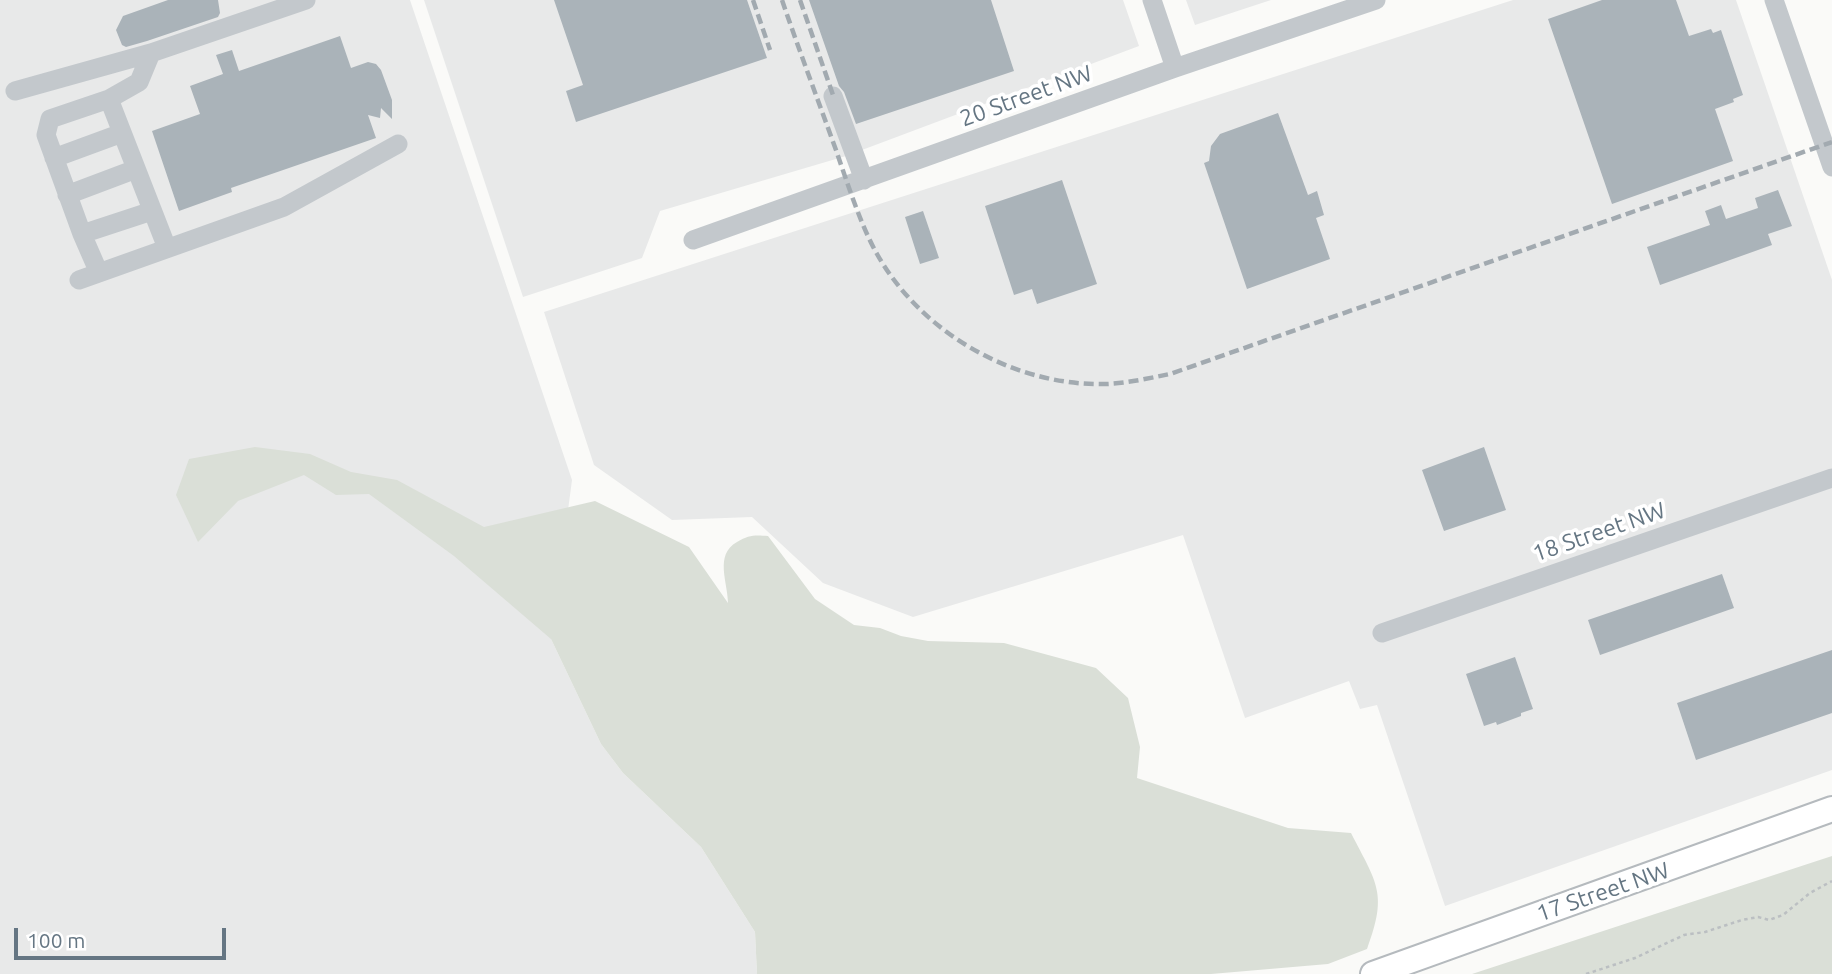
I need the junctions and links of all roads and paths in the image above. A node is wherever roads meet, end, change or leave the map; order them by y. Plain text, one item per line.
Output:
1 (306, 0) edge
2 (1152, 0) edge
3 (1376, 0) edge
4 (1774, 0) edge
5 (151, 53) junction
6 (1175, 68) junction
7 (15, 91) dead end
8 (833, 96) dead end
9 (109, 99) junction
10 (122, 133) junction
11 (398, 144) dead end
12 (54, 158) junction
13 (1832, 167) edge
14 (136, 169) junction
15 (864, 180) junction
16 (67, 195) junction
17 (152, 211) junction
18 (82, 234) junction
19 (693, 240) dead end
20 (167, 248) junction
21 (99, 273) junction
22 (79, 280) dead end
23 (1832, 478) edge
24 (1382, 633) dead end
25 (1832, 809) edge
26 (1832, 881) edge
27 (1373, 974) edge
28 (1586, 974) edge

1 - 5 street
2 - 6 street
3 - 6 street, 20 Street NW
4 - 13 street
5 - 7 street
5 - 9 street
6 - 15 street, 20 Street NW
8 - 15 street
9 - 10 street
9 - 12 street
10 - 12 street
10 - 14 street
11 - 20 street
12 - 16 street
14 - 16 street
14 - 17 street
15 - 19 street, 20 Street NW
16 - 18 street
17 - 18 street
17 - 20 street
18 - 21 street
20 - 21 street
21 - 22 street
23 - 24 street, 18 Street NW
25 - 27 main road, 17 Street NW
26 - 28 path

